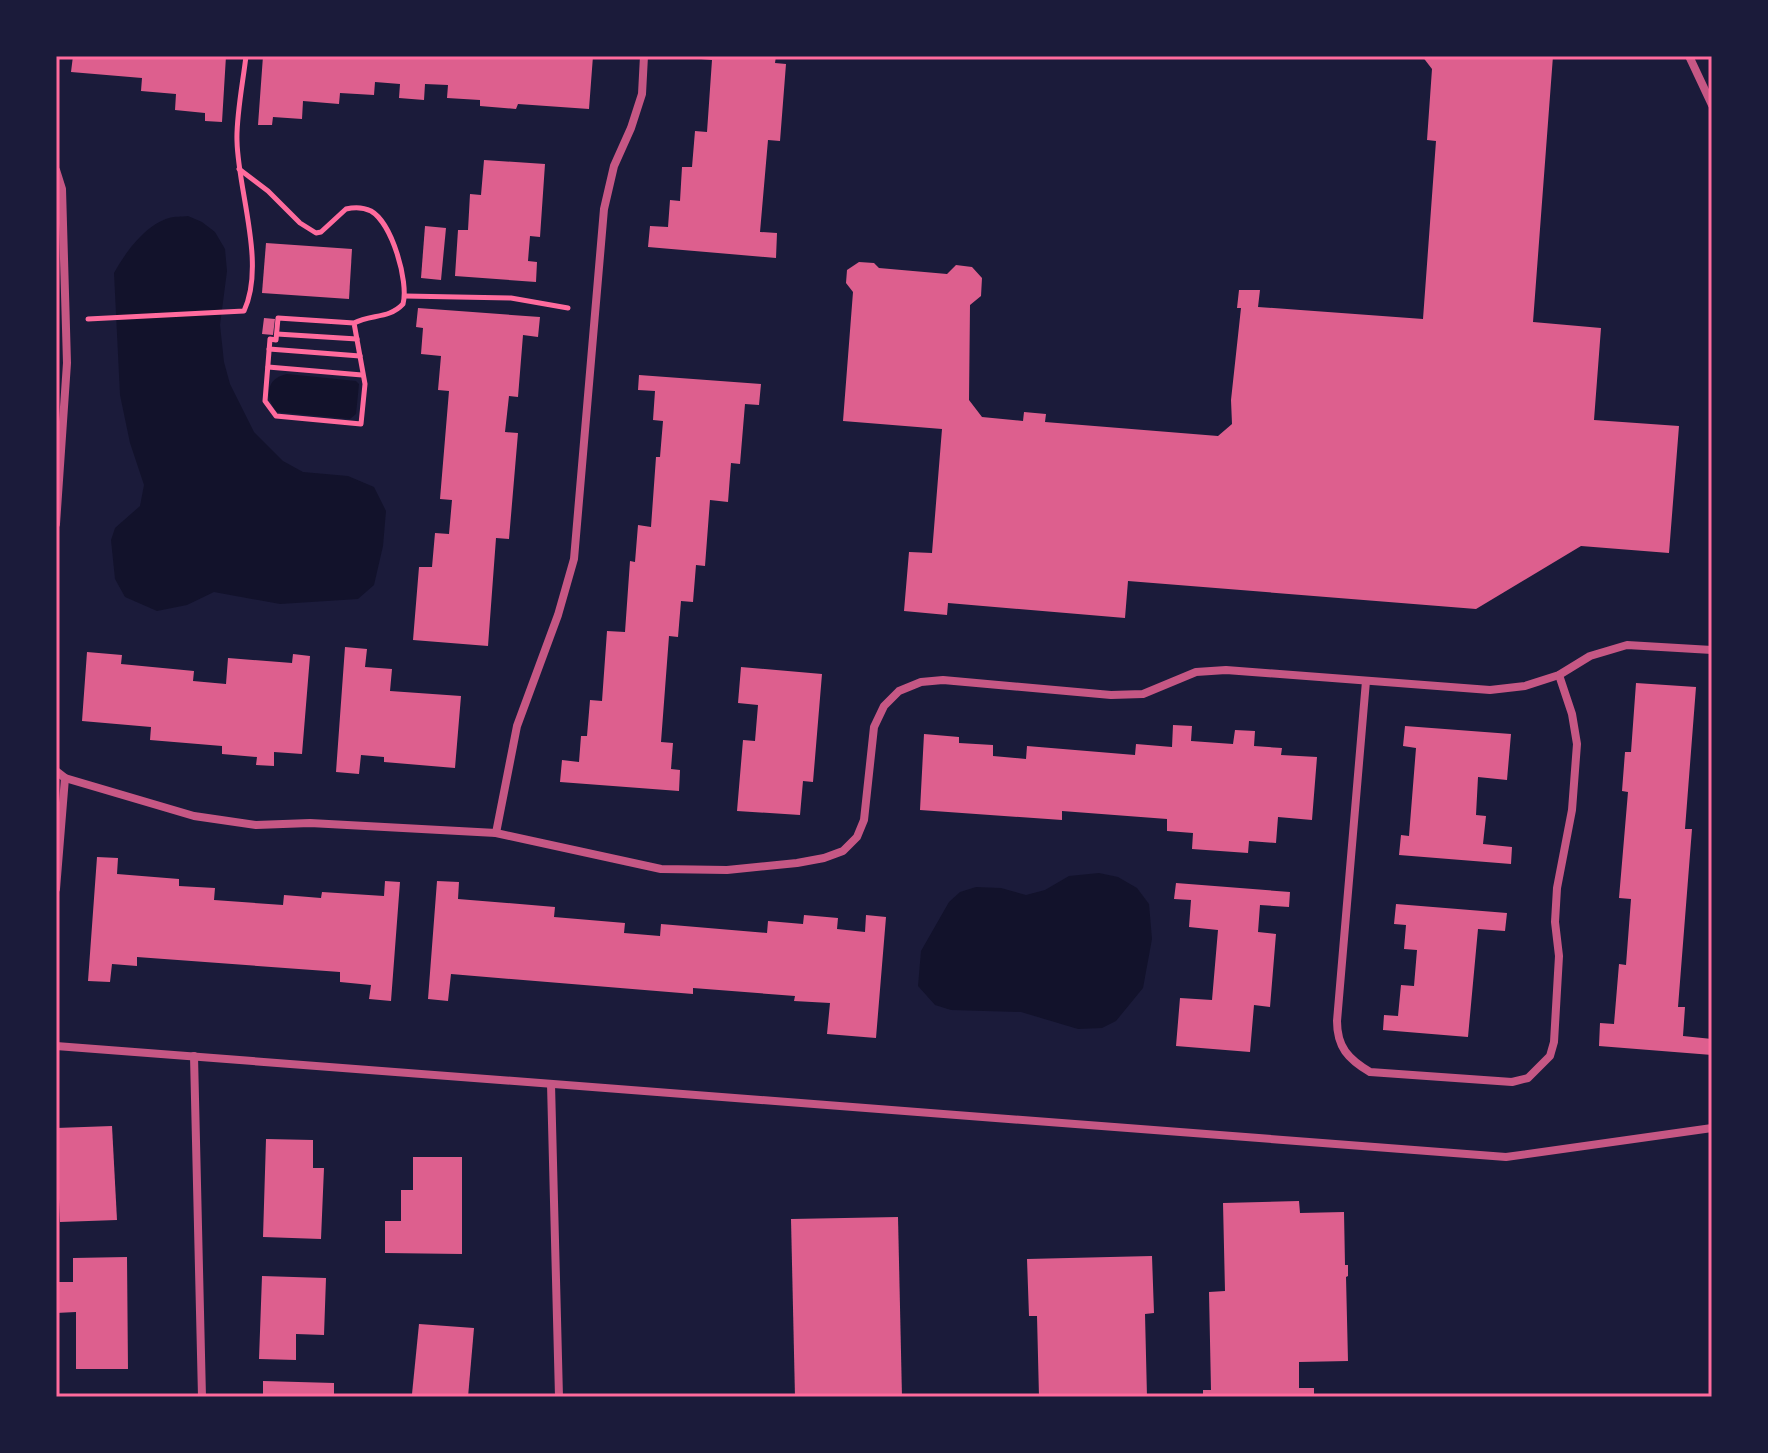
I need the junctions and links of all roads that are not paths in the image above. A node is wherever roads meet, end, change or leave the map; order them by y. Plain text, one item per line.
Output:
1 (644, 56) edge
2 (1689, 56) edge
3 (1712, 105) edge
4 (56, 170) edge
5 (61, 254) edge
6 (56, 298) edge
7 (67, 298) junction
8 (56, 524) edge
9 (1712, 650) edge
10 (1559, 675) junction
11 (1366, 681) junction
12 (56, 771) edge
13 (65, 778) junction
14 (496, 833) junction
15 (56, 889) edge
16 (56, 1046) edge
17 (194, 1056) junction
18 (551, 1084) junction
19 (1712, 1128) edge
20 (202, 1397) edge
21 (559, 1397) edge

1 - 14 street
2 - 3 street
4 - 5 street
5 - 7 street
6 - 7 street
7 - 8 street
9 - 10 street
10 - 11 street
10 - 11 street
11 - 14 street
12 - 13 street
13 - 14 street
13 - 15 street
16 - 17 street
17 - 18 street
17 - 20 street
18 - 19 street
18 - 21 street

